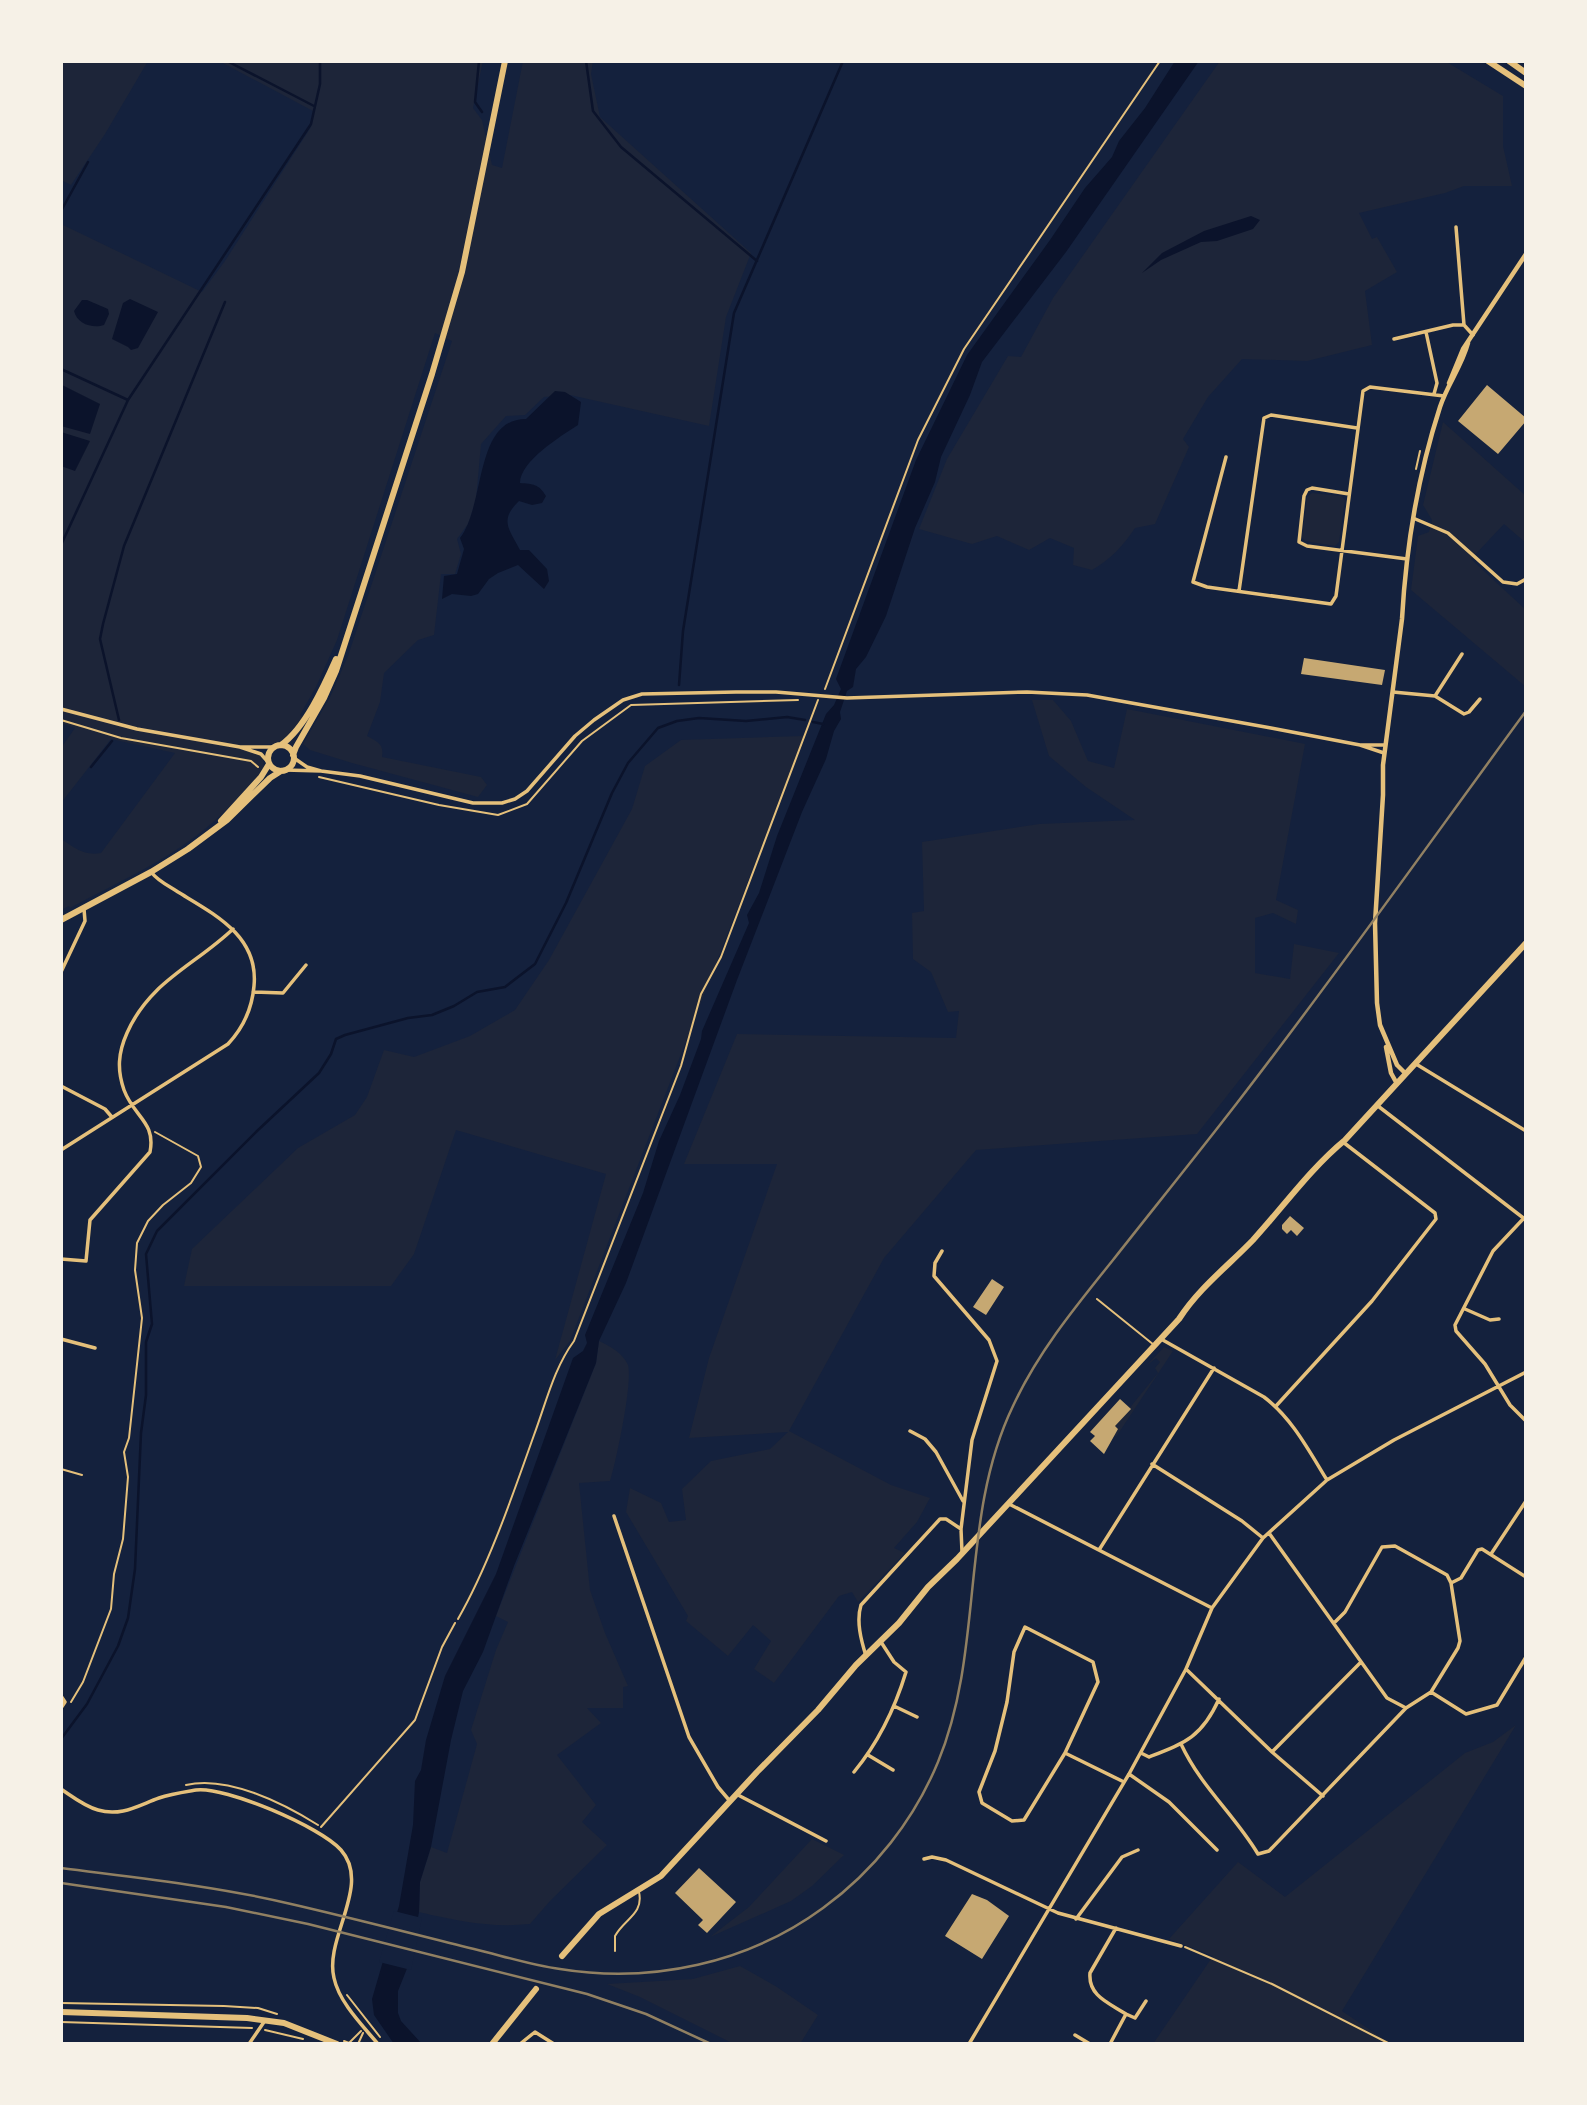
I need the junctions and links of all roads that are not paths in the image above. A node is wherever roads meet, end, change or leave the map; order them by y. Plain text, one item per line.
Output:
1 (505, 61) edge
2 (1488, 61) edge
3 (1509, 61) edge
4 (1526, 73) edge
5 (1526, 86) edge
6 (1456, 227) dead end
7 (1526, 254) edge
8 (1464, 325) junction
9 (1426, 332) junction
10 (1473, 335) junction
11 (1394, 339) dead end
12 (1434, 395) junction
13 (1444, 396) junction
14 (1357, 428) junction
15 (1226, 457) dead end
16 (1349, 494) junction
17 (1413, 518) junction
18 (1342, 550) junction
19 (1408, 559) junction
20 (1526, 579) edge
21 (1240, 591) junction
22 (352, 618) junction
23 (1462, 654) dead end
24 (1393, 692) junction
25 (1435, 696) junction
26 (1480, 699) dead end
27 (61, 709) edge
28 (1360, 745) junction
29 (1385, 745) junction
30 (277, 746) junction
31 (240, 747) junction
32 (1384, 754) junction
33 (293, 757) junction
34 (269, 763) junction
35 (283, 770) junction
36 (321, 771) junction
37 (210, 833) junction
38 (151, 872) junction
39 (83, 908) junction
40 (61, 920) edge
41 (233, 929) junction
42 (1526, 943) edge
43 (306, 965) dead end
44 (61, 972) edge
45 (253, 992) junction
46 (1386, 1042) junction
47 (1414, 1063) junction
48 (1405, 1073) junction
49 (1396, 1082) junction
50 (61, 1086) edge
51 (131, 1105) junction
52 (1376, 1105) junction
53 (111, 1116) junction
54 (1526, 1130) edge
55 (1343, 1142) junction
56 (61, 1150) edge
57 (1525, 1219) edge
58 (942, 1251) dead end
59 (61, 1259) edge
60 (1097, 1299) dead end
61 (1465, 1309) junction
62 (1499, 1320) dead end
63 (61, 1339) edge
64 (1161, 1339) junction
65 (1155, 1345) junction
66 (95, 1348) dead end
67 (1214, 1368) junction
68 (1526, 1372) edge
69 (1498, 1387) junction
70 (1276, 1406) junction
71 (1526, 1420) edge
72 (910, 1431) dead end
73 (1152, 1464) junction
74 (1327, 1480) junction
75 (1526, 1501) edge
76 (964, 1503) junction
77 (1007, 1503) junction
78 (614, 1516) dead end
79 (961, 1529) junction
80 (1269, 1532) junction
81 (1263, 1538) junction
82 (1099, 1550) junction
83 (962, 1552) junction
84 (1491, 1554) junction
85 (1525, 1575) edge
86 (1451, 1583) junction
87 (1212, 1608) junction
88 (456, 1623) road end
89 (1334, 1623) junction
90 (881, 1642) junction
91 (866, 1656) junction
92 (1526, 1657) edge
93 (1361, 1661) junction
94 (1186, 1669) junction
95 (1431, 1692) junction
96 (61, 1696) edge
97 (1219, 1699) junction
98 (63, 1706) edge
99 (894, 1706) junction
100 (1406, 1708) junction
101 (917, 1717) dead end
102 (1181, 1744) junction
103 (1272, 1752) junction
104 (1065, 1753) junction
105 (1141, 1753) junction
106 (868, 1755) junction
107 (893, 1770) dead end
108 (854, 1772) dead end
109 (1129, 1774) junction
110 (1124, 1782) junction
111 (61, 1789) edge
112 (737, 1794) junction
113 (1323, 1796) junction
114 (730, 1801) junction
115 (321, 1827) road end
116 (825, 1841) dead end
117 (1138, 1850) dead end
118 (1217, 1850) dead end
119 (924, 1859) dead end
120 (639, 1890) junction
121 (1047, 1909) junction
122 (1076, 1919) junction
123 (1116, 1928) junction
124 (1181, 1946) road end
125 (615, 1951) dead end
126 (562, 1956) dead end
127 (536, 1989) dead end
128 (1146, 2001) dead end
129 (61, 2012) edge
130 (1126, 2014) junction
131 (265, 2020) junction
132 (371, 2035) junction
133 (1075, 2035) dead end
134 (249, 2044) edge
135 (337, 2044) edge
136 (370, 2044) edge
137 (378, 2044) edge
138 (492, 2044) edge
139 (520, 2044) edge
140 (554, 2044) edge
141 (969, 2044) edge
142 (1090, 2044) edge
143 (1110, 2044) edge

1 - 22 main road
2 - 5 main road
3 - 4 main road
6 - 8 street
7 - 10 street
8 - 9 street
8 - 10 street
9 - 11 street
9 - 12 street
10 - 13 street
12 - 13 street
12 - 14 street
13 - 17 street
14 - 16 street
14 - 21 street
15 - 21 street
16 - 18 street
16 - 18 street
17 - 19 street
17 - 20 street
18 - 19 street
18 - 21 street
19 - 24 street
22 - 30 main road
22 - 33 main road
23 - 25 street
24 - 25 street
24 - 29 street
25 - 26 street
27 - 31 street
28 - 29 street
28 - 32 street
28 - 36 street
29 - 32 street
30 - 31 street
30 - 33 main road
30 - 34 main road
31 - 34 street
32 - 46 street
33 - 35 main road
33 - 36 street
34 - 35 main road
34 - 37 main road
35 - 36 street
35 - 37 main road
37 - 38 main road
38 - 39 main road
38 - 41 street
39 - 40 main road
39 - 44 street
41 - 45 street
41 - 51 street
42 - 47 main road
43 - 45 street
45 - 51 street
46 - 48 street
46 - 49 street
47 - 48 main road
47 - 54 street
48 - 49 main road
49 - 52 main road
50 - 53 street
51 - 53 street
51 - 59 street
52 - 55 main road
52 - 57 street
53 - 56 street
55 - 64 main road
55 - 70 street
57 - 61 street
58 - 76 street
60 - 65 lane
61 - 62 street
61 - 69 street
63 - 66 street
64 - 65 main road
64 - 67 street
65 - 77 main road
67 - 70 street
67 - 73 street
68 - 69 street
69 - 71 street
69 - 74 street
70 - 74 street
72 - 76 street
73 - 81 street
73 - 82 street
74 - 80 street
75 - 84 street
76 - 79 street
77 - 82 street
77 - 83 main road
78 - 114 street
79 - 83 street
79 - 91 street
80 - 81 street
80 - 89 street
81 - 87 street
82 - 87 street
83 - 90 main road
84 - 85 street
84 - 86 street
86 - 89 street
86 - 95 street
87 - 94 street
88 - 115 lane
89 - 93 street
90 - 91 main road
90 - 99 street
91 - 112 main road
92 - 95 street
93 - 100 street
93 - 103 street
94 - 97 street
94 - 105 street
95 - 100 street
96 - 98 street
97 - 102 street
97 - 103 street
99 - 101 street
99 - 106 street
100 - 113 street
102 - 105 street
102 - 113 street
103 - 113 street
104 - 104 street
104 - 110 street
105 - 109 street
106 - 107 street
106 - 108 street
109 - 110 street
109 - 118 street
110 - 121 street
111 - 132 street
112 - 114 main road
112 - 116 street
114 - 120 main road
117 - 122 street
119 - 121 street
120 - 125 lane
120 - 126 main road
121 - 122 street
121 - 141 street
122 - 123 street
123 - 124 street
123 - 130 street
127 - 138 main road
128 - 130 street
129 - 131 main road
130 - 143 street
131 - 134 street
131 - 135 main road
132 - 136 street
132 - 137 street
133 - 142 street
139 - 140 street

